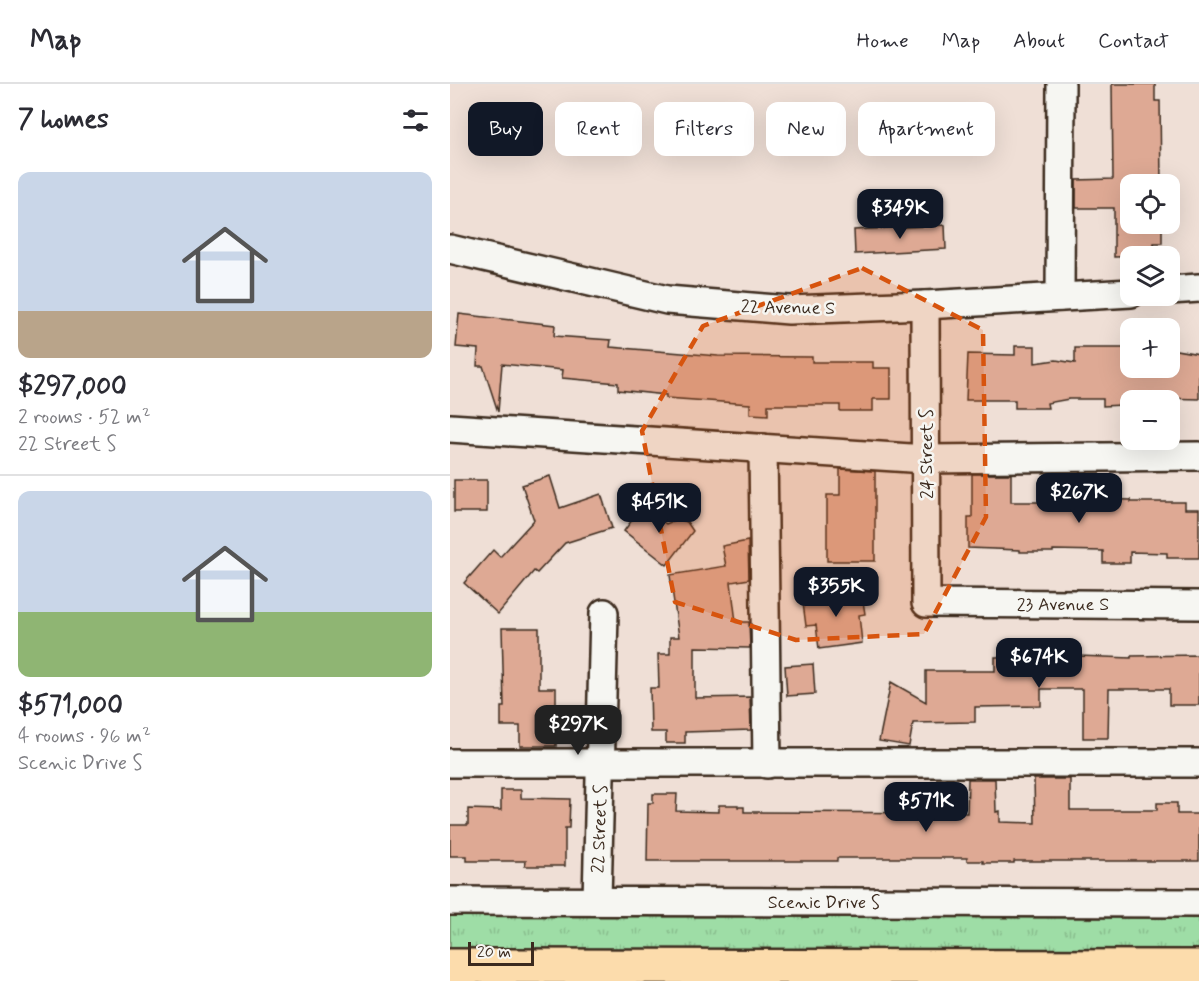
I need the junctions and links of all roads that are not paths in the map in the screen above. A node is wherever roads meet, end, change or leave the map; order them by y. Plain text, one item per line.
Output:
1 (1061, 84) edge
2 (450, 249) edge
3 (1199, 288) edge
4 (1180, 289) edge
5 (1120, 293) edge
6 (1060, 297) junction
7 (925, 305) junction
8 (450, 428) edge
9 (763, 448) junction
10 (1199, 456) edge
11 (926, 459) junction
12 (926, 603) joint
13 (1199, 605) edge
14 (604, 613) dead end
15 (450, 763) edge
16 (1199, 763) edge
17 (600, 764) junction
18 (767, 764) junction
19 (597, 900) junction
20 (450, 901) edge
21 (1199, 903) edge
22 (450, 966) edge
23 (1199, 967) edge

1 - 6 street
2 - 7 street, 22 Avenue S
3 - 4 street
5 - 6 street, 22 Avenue S
6 - 7 street, 22 Avenue S
7 - 11 street, 24 Street S
8 - 9 street
9 - 11 street
9 - 18 street
10 - 11 street
11 - 12 street, 24 Street S
12 - 13 street, 23 Avenue S
14 - 17 street, 22 Street S
15 - 17 street
16 - 18 street
17 - 18 street
17 - 19 street, 22 Street S
19 - 20 street, Scenic Drive S
19 - 21 street, Scenic Drive S
22 - 23 main road

